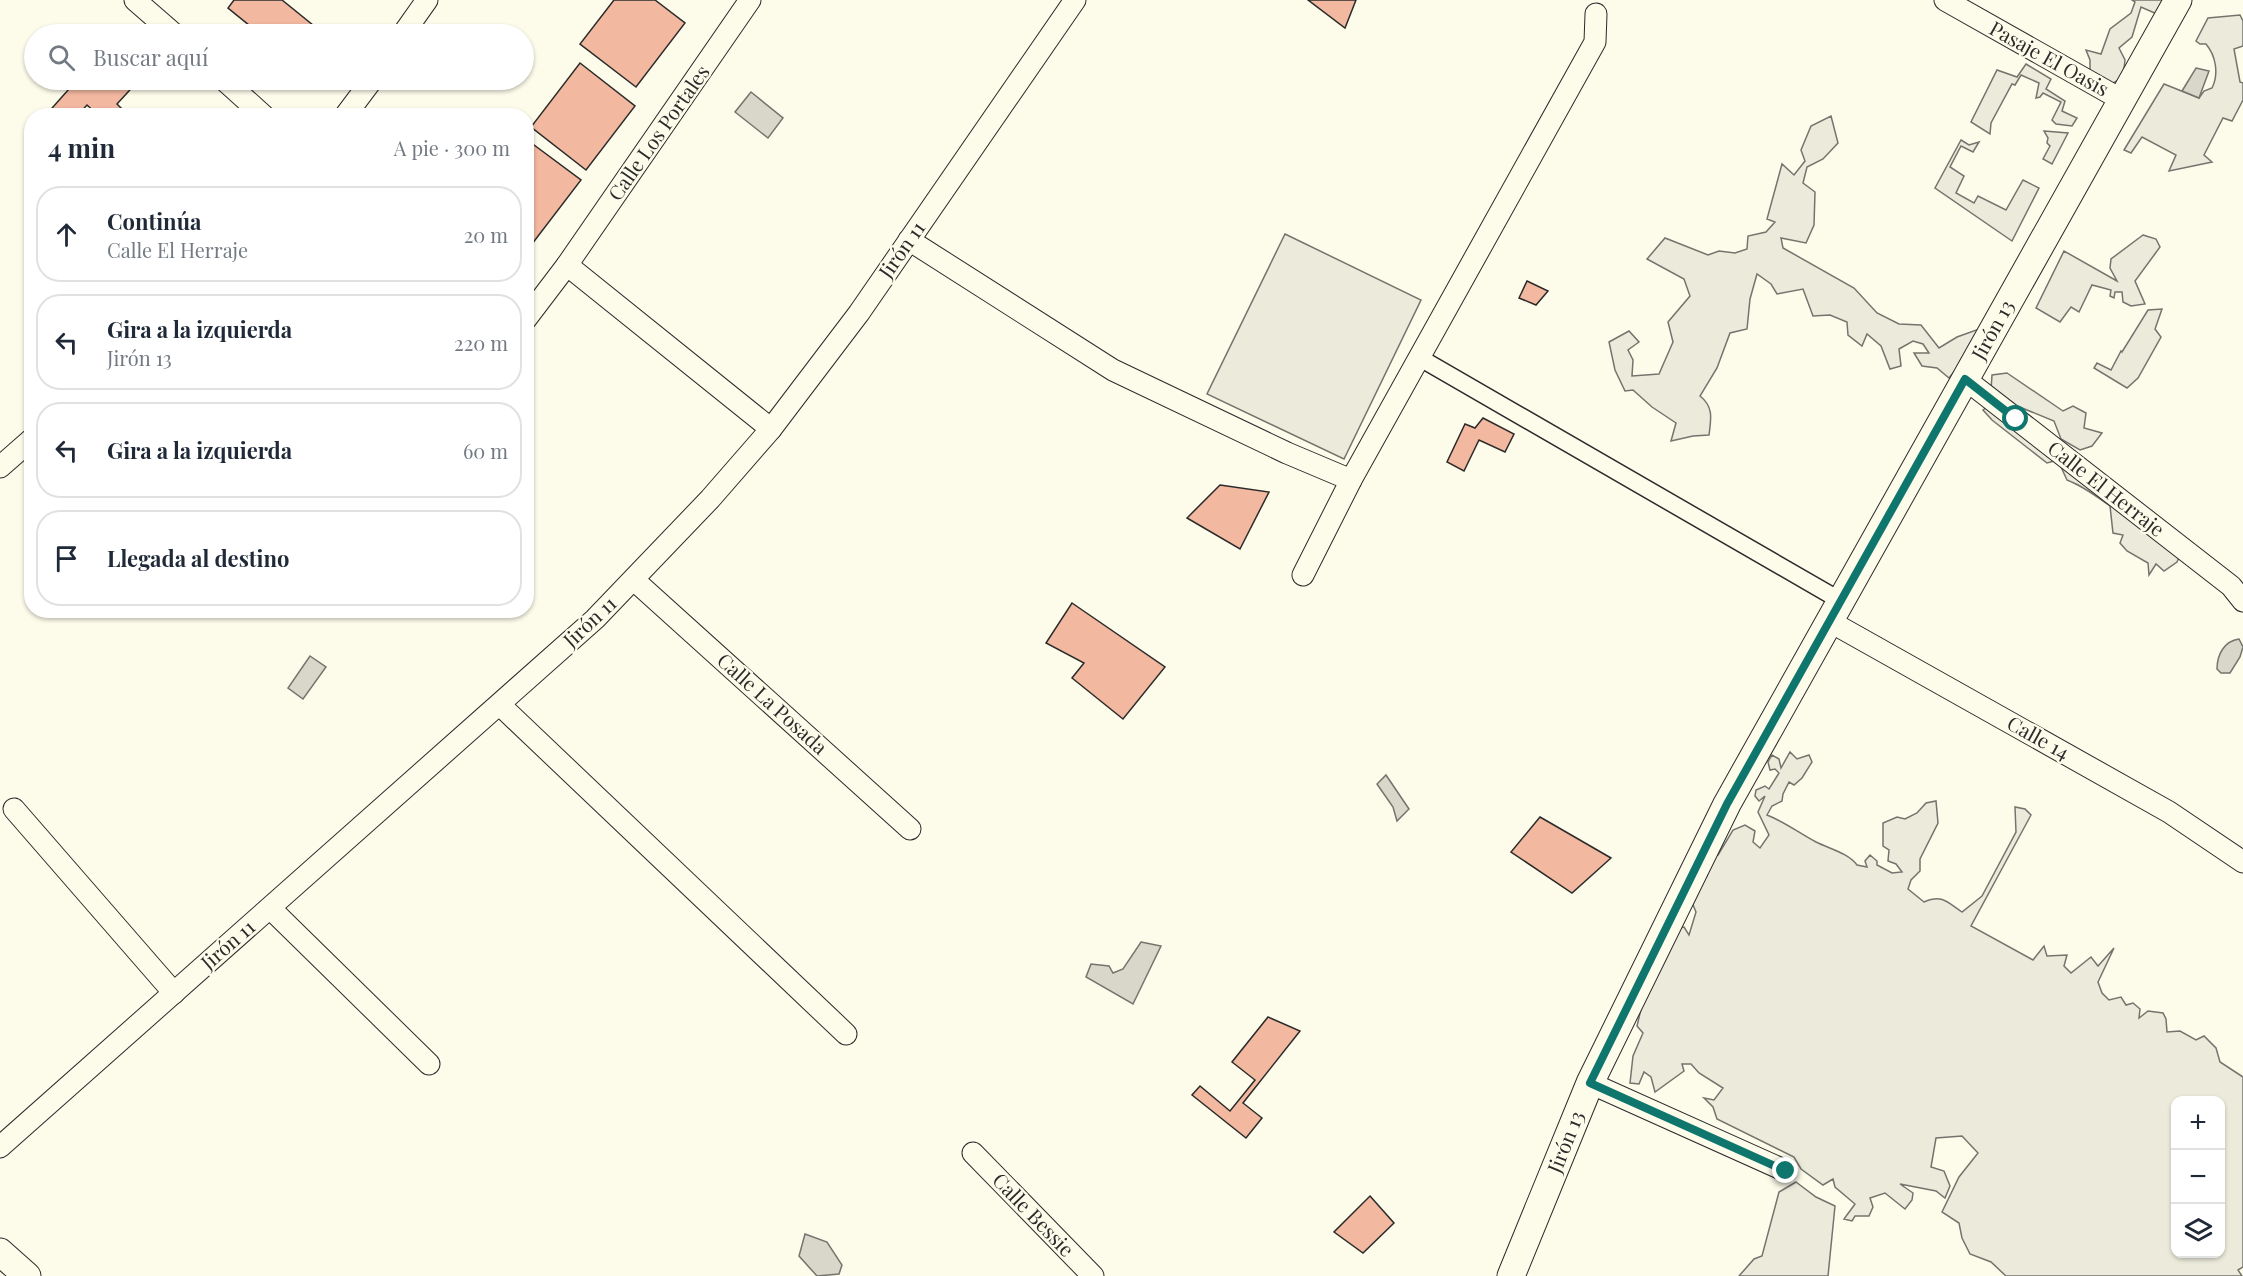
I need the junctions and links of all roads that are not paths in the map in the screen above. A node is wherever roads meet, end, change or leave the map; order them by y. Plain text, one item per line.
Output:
1 (135, 0) edge
2 (427, 0) edge
3 (750, 0) edge
4 (1075, 0) edge
5 (1945, 0) edge
6 (2178, 0) edge
7 (1596, 14) dead end
8 (163, 24) edge
9 (410, 24) edge
10 (235, 90) edge
11 (364, 90) edge
12 (2122, 99) junction
13 (255, 108) edge
14 (351, 108) edge
15 (909, 240) junction
16 (567, 265) junction
17 (534, 308) edge
18 (1420, 357) junction
19 (1965, 379) junction
20 (771, 429) junction
21 (24, 446) edge
22 (0, 467) edge
23 (1351, 480) junction
24 (1303, 575) dead end
25 (634, 580) junction
26 (2243, 601) edge
27 (1835, 611) junction
28 (500, 705) junction
29 (14, 809) dead end
30 (909, 829) dead end
31 (2243, 862) edge
32 (270, 908) junction
33 (174, 993) junction
34 (846, 1034) dead end
35 (429, 1064) dead end
36 (1590, 1083) junction
37 (0, 1147) edge
38 (973, 1153) dead end
39 (1786, 1171) dead end
40 (0, 1252) edge
41 (27, 1276) edge
42 (1093, 1276) edge
43 (1511, 1276) edge

1 - 8 street
2 - 9 street
3 - 16 street, Calle Los Portales
4 - 15 street, Jirón 11
5 - 12 street, Pasaje El Oasis
6 - 12 street, Jirón 13
7 - 18 street
10 - 13 street
11 - 14 street
12 - 19 street, Jirón 13
15 - 20 street, Jirón 11
15 - 23 street
16 - 17 street, Calle Los Portales
16 - 20 street
18 - 23 street
18 - 27 street
19 - 26 street, Calle El Herraje
19 - 27 street, Jirón 13
20 - 25 street, Jirón 11
21 - 22 street
23 - 24 street
25 - 28 street, Jirón 11
25 - 30 street, Calle La Posada
27 - 31 street, Calle 14
27 - 36 street, Jirón 13
28 - 32 street, Jirón 11
28 - 34 street
29 - 33 street
32 - 33 street, Jirón 11
32 - 35 street
33 - 37 street, Jirón 11
36 - 39 street
36 - 43 street, Jirón 13
38 - 42 street, Calle Bessie
40 - 41 street

